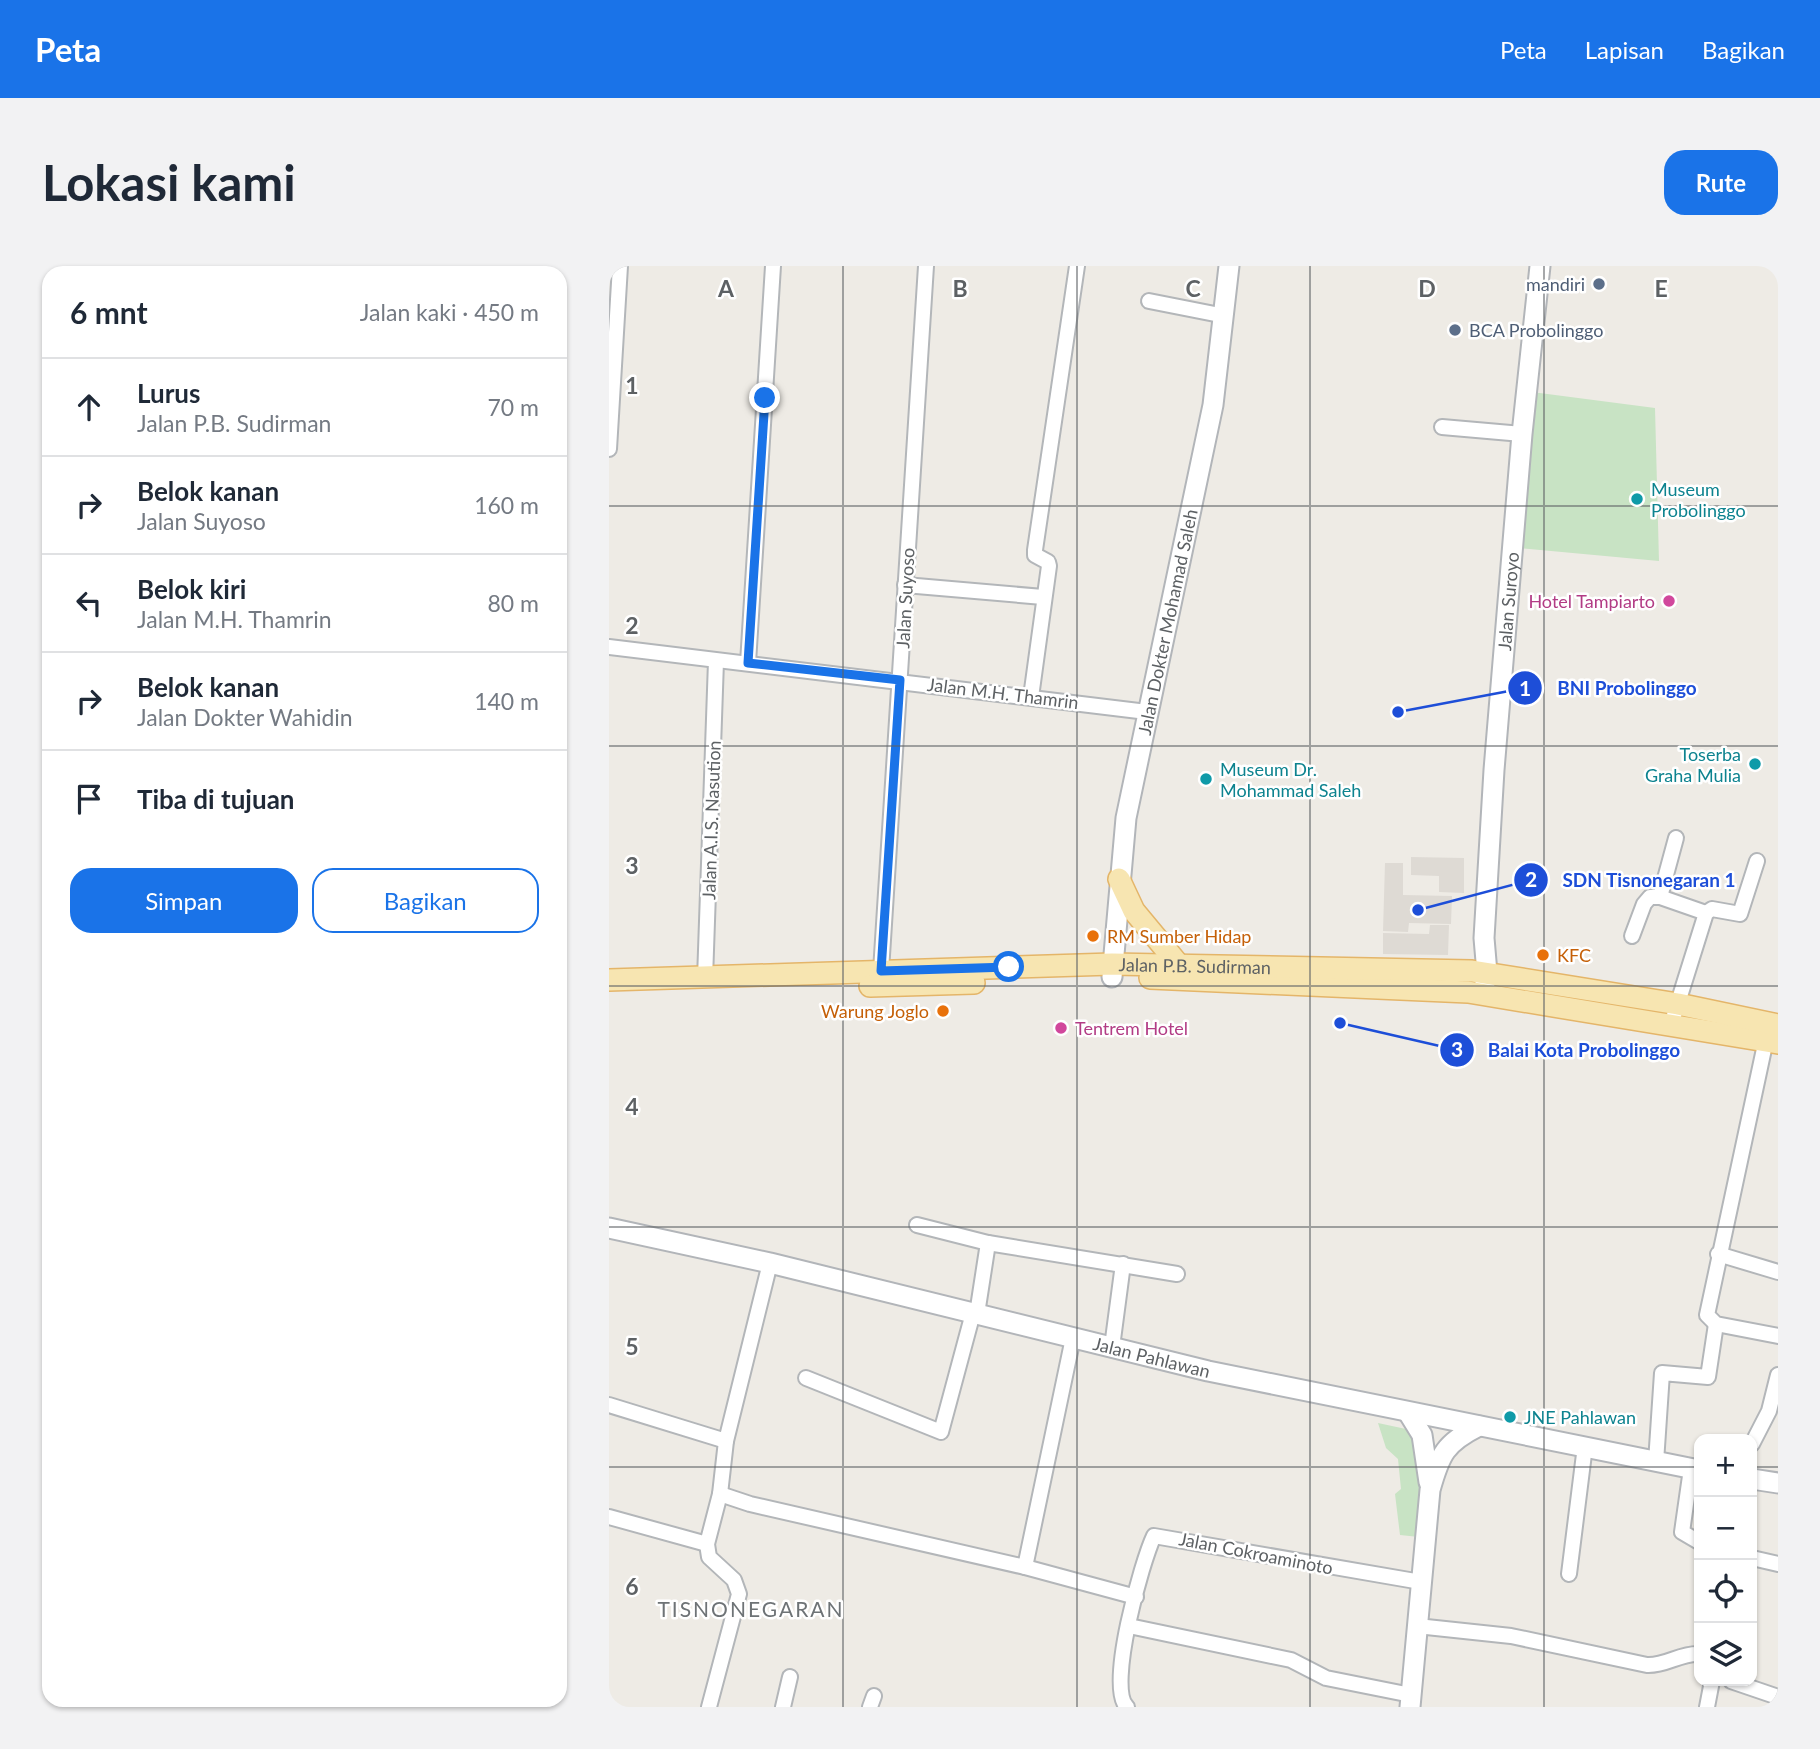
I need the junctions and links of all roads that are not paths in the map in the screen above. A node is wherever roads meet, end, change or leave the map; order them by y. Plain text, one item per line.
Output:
1 (620, 266) edge
2 (773, 266) edge
3 (926, 266) edge
4 (1077, 266) edge
5 (1229, 266) edge
6 (1541, 266) edge
7 (1149, 301) dead end
8 (1225, 316) junction
9 (1442, 427) dead end
10 (1522, 434) junction
11 (609, 449) edge
12 (905, 585) junction
13 (1043, 597) junction
14 (609, 647) edge
15 (716, 661) junction
16 (748, 663) junction
17 (900, 680) junction
18 (1031, 697) junction
19 (1147, 712) junction
20 (1675, 838) dead end
21 (1756, 861) dead end
22 (1119, 878) junction
23 (1660, 897) junction
24 (1706, 913) junction
25 (1632, 936) dead end
26 (1178, 964) junction
27 (1112, 970) junction
28 (881, 971) junction
29 (1349, 978) junction
30 (705, 979) junction
31 (609, 980) edge
32 (1477, 983) junction
33 (609, 992) edge
34 (1678, 1004) junction
35 (1671, 1025) junction
36 (1773, 1033) edge
37 (917, 1225) dead end
38 (609, 1228) edge
39 (988, 1243) junction
40 (1718, 1254) junction
41 (771, 1263) junction
42 (1123, 1264) junction
43 (1778, 1272) edge
44 (1177, 1274) dead end
45 (975, 1313) junction
46 (1716, 1324) junction
47 (1778, 1336) edge
48 (1073, 1338) junction
49 (1112, 1347) junction
50 (1778, 1376) edge
51 (806, 1378) dead end
52 (609, 1405) edge
53 (1409, 1414) junction
54 (1479, 1426) junction
55 (1757, 1434) edge
56 (726, 1441) junction
57 (1585, 1446) junction
58 (1656, 1462) junction
59 (1694, 1470) edge
60 (1694, 1475) edge
61 (1757, 1480) edge
62 (1778, 1483) edge
63 (1430, 1490) junction
64 (720, 1494) junction
65 (609, 1517) edge
66 (1694, 1539) edge
67 (707, 1544) junction
68 (1757, 1559) edge
69 (1778, 1564) edge
70 (1024, 1567) junction
71 (1569, 1574) dead end
72 (1421, 1582) junction
73 (1136, 1597) junction
74 (1129, 1626) junction
75 (1417, 1626) junction
76 (1694, 1654) edge
77 (790, 1677) dead end
78 (1712, 1686) edge
79 (1746, 1686) edge
80 (1778, 1697) edge
81 (1410, 1701) edge
82 (1120, 1704) edge
83 (709, 1707) edge
84 (783, 1707) edge
85 (1707, 1707) edge

1 - 11 street
2 - 16 street
3 - 12 street, Jalan Suyoso
4 - 13 street
5 - 8 main road, Jalan Dokter Mohamad Saleh
6 - 10 main road, Jalan Suroyo
7 - 8 street
8 - 19 main road, Jalan Dokter Mohamad Saleh
9 - 10 street
10 - 32 main road, Jalan Suroyo
12 - 13 street
12 - 17 street, Jalan Suyoso
13 - 18 street
14 - 15 street, Jalan M.H. Thamrin
15 - 16 street, Jalan M.H. Thamrin
15 - 30 street, Jalan A.I.S. Nasution
16 - 17 street, Jalan M.H. Thamrin
17 - 18 street, Jalan M.H. Thamrin
17 - 28 street, Jalan Suyoso
18 - 19 street, Jalan M.H. Thamrin
19 - 22 main road, Jalan Dokter Mohamad Saleh
20 - 23 street
21 - 24 street
22 - 26 main road
22 - 27 main road, Jalan Dokter Mohamad Saleh
23 - 24 street
23 - 25 street
24 - 34 street
26 - 27 main road, Jalan P.B. Sudirman
26 - 29 main road, Jalan P.B. Sudirman
27 - 28 main road, Jalan P.B. Sudirman
27 - 29 main road, Jalan P.B. Sudirman
27 - 33 main road, Jalan P.B. Sudirman
28 - 30 main road, Jalan P.B. Sudirman
29 - 32 main road, Jalan P.B. Sudirman
30 - 31 main road, Jalan P.B. Sudirman
32 - 34 main road, Jalan P.B. Sudirman
32 - 35 main road, Jalan P.B. Sudirman
34 - 35 street
34 - 36 main road, Jalan P.B. Sudirman
35 - 36 main road, Jalan P.B. Sudirman
36 - 40 street
37 - 39 street
38 - 41 main road, Jalan Pahlawan
39 - 42 street
39 - 45 street
40 - 43 street
40 - 46 street
41 - 45 main road, Jalan Pahlawan
41 - 56 street
42 - 44 street
42 - 49 street
45 - 48 main road, Jalan Pahlawan
45 - 51 street
46 - 47 street
46 - 58 street
48 - 49 main road, Jalan Pahlawan
48 - 70 street
49 - 53 main road, Jalan Pahlawan
50 - 55 street
52 - 56 street
53 - 54 main road, Jalan Pahlawan
53 - 63 main road
54 - 57 main road, Jalan Pahlawan
54 - 63 main road
56 - 64 street
57 - 58 main road, Jalan Pahlawan
57 - 71 street
58 - 59 main road, Jalan Pahlawan
60 - 66 street
61 - 62 main road
63 - 72 main road
64 - 67 street
64 - 70 street
65 - 67 street
67 - 83 street
68 - 69 street
70 - 73 street
72 - 73 street, Jalan Cokroaminoto
72 - 75 main road
73 - 74 street
74 - 81 street
74 - 82 street
75 - 76 street
75 - 81 main road
77 - 84 street
78 - 85 street
79 - 80 street

